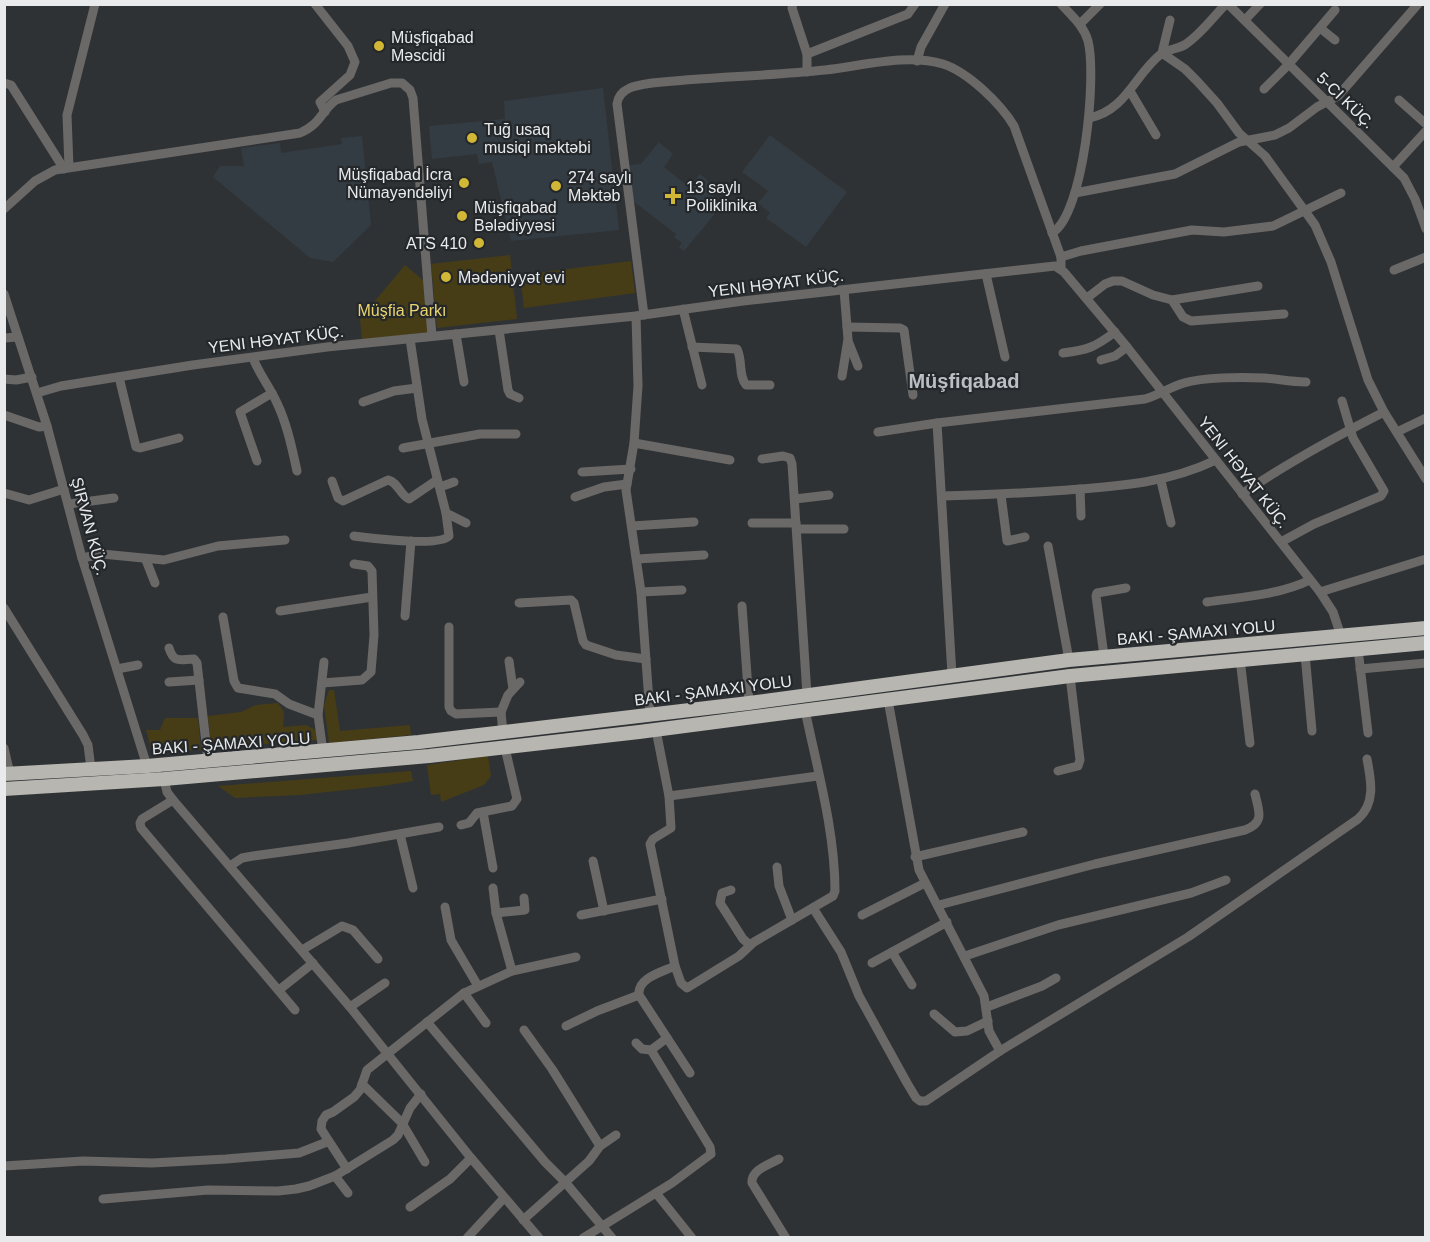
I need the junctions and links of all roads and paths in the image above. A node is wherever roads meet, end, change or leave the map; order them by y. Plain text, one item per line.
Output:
1 (95, 4) edge
2 (315, 4) edge
3 (793, 4) edge
4 (915, 4) edge
5 (1061, 4) edge
6 (1100, 4) edge
7 (1227, 4) edge
8 (1260, 4) edge
9 (1418, 4) edge
10 (941, 6) edge
11 (1335, 10) dead end
12 (1170, 20) dead end
13 (1245, 20) junction
14 (1080, 24) junction
15 (1320, 28) junction
16 (1335, 40) dead end
17 (1162, 53) junction
18 (807, 54) junction
19 (917, 61) junction
20 (1288, 65) junction
21 (807, 72) junction
22 (4, 83) edge
23 (1264, 89) dead end
24 (1130, 91) junction
25 (1399, 100) dead end
26 (1326, 102) junction
27 (325, 112) junction
28 (1089, 118) junction
29 (1425, 124) edge
30 (1425, 131) edge
31 (1156, 135) dead end
32 (1246, 140) junction
33 (1393, 167) junction
34 (66, 168) junction
35 (1075, 193) junction
36 (1341, 193) dead end
37 (4, 209) edge
38 (1304, 209) junction
39 (1425, 229) edge
40 (1052, 233) junction
41 (1061, 257) junction
42 (1425, 257) edge
43 (1061, 269) junction
44 (1394, 270) dead end
45 (986, 274) junction
46 (1258, 285) dead end
47 (844, 290) junction
48 (5, 294) edge
49 (1087, 298) junction
50 (1172, 300) junction
51 (683, 309) junction
52 (1284, 314) dead end
53 (640, 315) junction
54 (847, 327) junction
55 (499, 330) junction
56 (1115, 332) junction
57 (456, 334) junction
58 (432, 336) junction
59 (18, 337) junction
60 (4, 338) edge
61 (410, 339) junction
62 (848, 339) junction
63 (692, 347) junction
64 (1127, 347) junction
65 (1063, 353) dead end
66 (1005, 357) dead end
67 (253, 358) junction
68 (1101, 360) dead end
69 (858, 366) dead end
70 (842, 376) dead end
71 (32, 377) junction
72 (119, 377) junction
73 (4, 379) edge
74 (464, 382) dead end
75 (1306, 382) dead end
76 (702, 385) dead end
77 (770, 385) dead end
78 (417, 388) junction
79 (37, 393) junction
80 (272, 393) junction
81 (1163, 393) junction
82 (913, 395) dead end
83 (519, 398) dead end
84 (1342, 401) dead end
85 (363, 402) dead end
86 (1384, 412) junction
87 (4, 415) edge
88 (1425, 418) edge
89 (938, 423) junction
90 (46, 426) junction
91 (1351, 429) junction
92 (878, 432) dead end
93 (1397, 432) junction
94 (516, 434) dead end
95 (179, 438) dead end
96 (427, 442) junction
97 (634, 443) junction
98 (403, 448) dead end
99 (762, 459) dead end
100 (730, 460) dead end
101 (1216, 460) junction
102 (257, 461) dead end
103 (631, 469) junction
104 (297, 471) dead end
105 (582, 472) dead end
106 (1425, 479) edge
107 (1161, 480) junction
108 (332, 481) dead end
109 (454, 482) dead end
110 (439, 483) junction
111 (627, 484) junction
112 (64, 489) junction
113 (1080, 489) junction
114 (4, 493) edge
115 (1242, 494) junction
116 (829, 495) dead end
117 (1001, 495) junction
118 (943, 496) junction
119 (575, 497) dead end
120 (114, 498) dead end
121 (795, 499) junction
122 (69, 504) junction
123 (446, 513) junction
124 (1081, 516) dead end
125 (694, 522) dead end
126 (466, 523) dead end
127 (752, 523) dead end
128 (1171, 523) dead end
129 (632, 526) junction
130 (796, 526) junction
131 (844, 530) dead end
132 (354, 536) dead end
133 (1025, 537) dead end
134 (285, 540) dead end
135 (411, 541) junction
136 (1281, 542) junction
137 (1048, 546) dead end
138 (704, 555) dead end
139 (82, 558) junction
140 (637, 559) junction
141 (1425, 559) edge
142 (146, 560) junction
143 (354, 564) dead end
144 (1311, 580) junction
145 (155, 583) dead end
146 (1126, 588) dead end
147 (682, 590) dead end
148 (641, 591) junction
149 (1320, 592) junction
150 (372, 597) junction
151 (1208, 602) dead end
152 (519, 603) dead end
153 (742, 606) dead end
154 (4, 608) edge
155 (280, 611) dead end
156 (405, 616) dead end
157 (223, 617) dead end
158 (449, 627) dead end
159 (1425, 628) edge
160 (1341, 636) junction
161 (1425, 643) edge
162 (169, 648) dead end
163 (1358, 649) junction
164 (1305, 654) junction
165 (1104, 657) junction
166 (645, 659) junction
167 (1240, 659) junction
168 (1069, 660) junction
169 (509, 661) dead end
170 (324, 662) dead end
171 (1425, 663) edge
172 (138, 665) dead end
173 (117, 669) junction
174 (1360, 669) junction
175 (952, 675) junction
176 (1070, 676) junction
177 (199, 680) junction
178 (169, 682) dead end
179 (322, 683) junction
180 (807, 695) junction
181 (888, 700) junction
182 (749, 703) junction
183 (805, 710) junction
184 (501, 712) junction
185 (318, 715) junction
186 (650, 715) junction
187 (656, 730) junction
188 (1312, 731) dead end
189 (504, 733) junction
190 (1368, 733) dead end
191 (1250, 743) dead end
192 (4, 748) edge
193 (506, 748) junction
194 (323, 752) junction
195 (1367, 759) dead end
196 (208, 761) junction
197 (147, 766) junction
198 (91, 769) junction
199 (1058, 771) dead end
200 (7, 774) edge
201 (818, 776) junction
202 (164, 779) junction
203 (4, 789) edge
204 (1255, 794) dead end
205 (669, 796) junction
206 (173, 800) junction
207 (483, 812) junction
208 (460, 825) dead end
209 (439, 827) dead end
210 (1023, 832) dead end
211 (400, 834) junction
212 (915, 858) junction
213 (592, 861) dead end
214 (230, 866) junction
215 (777, 867) dead end
216 (493, 868) dead end
217 (1226, 880) dead end
218 (925, 883) junction
219 (413, 888) dead end
220 (493, 888) dead end
221 (730, 890) dead end
222 (524, 898) dead end
223 (662, 899) junction
224 (939, 906) junction
225 (445, 907) dead end
226 (813, 908) junction
227 (604, 911) junction
228 (496, 913) junction
229 (581, 915) dead end
230 (862, 915) dead end
231 (792, 920) junction
232 (947, 922) junction
233 (750, 945) junction
234 (302, 950) junction
235 (892, 952) junction
236 (965, 956) junction
237 (576, 957) dead end
238 (378, 959) dead end
239 (313, 963) junction
240 (872, 963) dead end
241 (675, 966) junction
242 (512, 971) junction
243 (1056, 978) dead end
244 (385, 983) dead end
245 (912, 985) dead end
246 (478, 986) junction
247 (279, 990) junction
248 (464, 993) junction
249 (639, 995) junction
250 (350, 1007) junction
251 (987, 1007) junction
252 (295, 1010) dead end
253 (934, 1014) dead end
254 (988, 1021) junction
255 (427, 1022) junction
256 (486, 1023) dead end
257 (566, 1026) dead end
258 (524, 1030) dead end
259 (667, 1038) junction
260 (636, 1043) dead end
261 (651, 1050) junction
262 (1000, 1051) junction
263 (388, 1053) junction
264 (690, 1073) dead end
265 (362, 1084) junction
266 (421, 1094) junction
267 (402, 1123) junction
268 (616, 1135) dead end
269 (327, 1142) junction
270 (600, 1146) junction
271 (471, 1158) junction
272 (779, 1159) dead end
273 (425, 1162) dead end
274 (4, 1166) edge
275 (347, 1169) junction
276 (335, 1176) junction
277 (565, 1182) junction
278 (348, 1193) dead end
279 (656, 1193) junction
280 (103, 1198) dead end
281 (504, 1198) junction
282 (410, 1207) dead end
283 (523, 1220) junction
284 (602, 1225) junction
285 (467, 1238) edge
286 (539, 1238) edge
287 (583, 1238) edge
288 (612, 1238) edge
289 (692, 1238) edge
290 (786, 1238) edge

1 - 34 street
2 - 27 street
3 - 18 street
4 - 18 street
5 - 14 street
6 - 14 street
7 - 13 street, 5-CI KÜÇ.
7 - 17 street
8 - 13 street
9 - 26 street
10 - 19 street
11 - 15 street
12 - 17 street
13 - 20 street, 5-CI KÜÇ.
14 - 28 street
15 - 16 street
15 - 20 street
17 - 24 street
17 - 32 street
18 - 21 street
19 - 21 street
19 - 40 street
20 - 23 street
20 - 26 street, 5-CI KÜÇ.
21 - 53 street
22 - 34 street
24 - 28 street
24 - 31 street
25 - 29 street
26 - 32 street
26 - 33 street, 5-CI KÜÇ.
27 - 34 street
27 - 58 street
28 - 35 street
30 - 33 street
32 - 35 street
32 - 38 street
33 - 39 street, 5-CI KÜÇ.
34 - 37 street
35 - 40 street
36 - 38 street
38 - 41 street
38 - 86 street
40 - 41 street
41 - 43 street
42 - 44 street
43 - 45 street, YENI HƏYAT KÜÇ.
43 - 49 street, YENI HƏYAT KÜÇ.
45 - 47 street, YENI HƏYAT KÜÇ.
45 - 66 street
46 - 50 street
47 - 51 street, YENI HƏYAT KÜÇ.
47 - 54 street
48 - 59 street, ŞIRVAN KÜÇ.
49 - 50 street
49 - 56 street, YENI HƏYAT KÜÇ.
50 - 52 street
51 - 53 street, YENI HƏYAT KÜÇ.
51 - 63 street
53 - 55 street, YENI HƏYAT KÜÇ.
53 - 97 street
54 - 62 street
54 - 82 street
55 - 57 street, YENI HƏYAT KÜÇ.
55 - 83 street
56 - 64 street, YENI HƏYAT KÜÇ.
56 - 65 street
57 - 58 street, YENI HƏYAT KÜÇ.
57 - 74 street
58 - 61 street, YENI HƏYAT KÜÇ.
59 - 60 street
59 - 71 street, ŞIRVAN KÜÇ.
61 - 67 street, YENI HƏYAT KÜÇ.
61 - 78 street
62 - 69 street
62 - 70 street
63 - 76 street
63 - 77 street
64 - 68 street
64 - 81 street, YENI HƏYAT KÜÇ.
67 - 72 street, YENI HƏYAT KÜÇ.
67 - 80 street
71 - 73 street
71 - 79 street, ŞIRVAN KÜÇ.
72 - 79 street, YENI HƏYAT KÜÇ.
72 - 95 street
75 - 81 street
78 - 85 street
78 - 96 street
79 - 90 street, ŞIRVAN KÜÇ.
80 - 102 street
80 - 104 street
81 - 89 street
81 - 101 street, YENI HƏYAT KÜÇ.
84 - 91 street
86 - 91 street
86 - 93 street
87 - 90 street
88 - 93 street
89 - 92 street
89 - 118 street
90 - 112 street, ŞIRVAN KÜÇ.
91 - 115 street
91 - 136 street
93 - 106 street
94 - 96 street
96 - 98 street
96 - 110 street
97 - 100 street
97 - 103 street
99 - 121 street
101 - 107 street
101 - 115 street, YENI HƏYAT KÜÇ.
103 - 105 street
103 - 111 street
107 - 113 street
107 - 128 street
108 - 110 street
109 - 110 street
110 - 123 street
111 - 119 street
111 - 129 street
112 - 114 street
112 - 122 street, ŞIRVAN KÜÇ.
113 - 117 street
113 - 124 street
115 - 136 street, YENI HƏYAT KÜÇ.
116 - 121 street
117 - 118 street
117 - 133 street
118 - 175 street
120 - 122 street
121 - 130 street
122 - 139 street, ŞIRVAN KÜÇ.
123 - 126 street
123 - 135 street
125 - 129 street
127 - 130 street
129 - 140 street
130 - 131 street
130 - 180 street
132 - 135 street
134 - 142 street
135 - 156 street
136 - 144 street, YENI HƏYAT KÜÇ.
137 - 168 street
138 - 140 street
139 - 142 street
139 - 173 street, ŞIRVAN KÜÇ.
140 - 148 street
141 - 149 street
142 - 145 street
143 - 150 street
144 - 149 street, YENI HƏYAT KÜÇ.
144 - 151 street
146 - 165 street
147 - 148 street
148 - 166 street
149 - 160 street, YENI HƏYAT KÜÇ.
150 - 155 street
150 - 179 street
152 - 166 street
153 - 182 street
154 - 198 street
157 - 185 street
158 - 184 street
159 - 160 highway
160 - 165 highway
161 - 163 highway
162 - 177 street
163 - 164 highway
163 - 174 street
164 - 167 highway
164 - 188 street
165 - 168 highway
166 - 186 street
167 - 176 highway
167 - 191 street
168 - 175 highway
169 - 184 street
170 - 179 street
171 - 174 street
172 - 173 street
173 - 197 street, ŞIRVAN KÜÇ.
174 - 190 street
175 - 180 highway
176 - 181 highway
176 - 199 street
177 - 178 street
177 - 196 street
179 - 185 street
180 - 182 highway
181 - 183 highway
181 - 212 street
182 - 186 highway
183 - 187 highway
183 - 201 street
184 - 189 street
185 - 194 street
186 - 189 highway
187 - 193 highway
187 - 205 street
189 - 194 highway
192 - 200 street
193 - 202 highway
193 - 207 street
194 - 196 highway
195 - 262 street
196 - 197 highway
197 - 198 highway
198 - 200 highway
201 - 205 street
201 - 226 street
202 - 203 highway
202 - 206 street
204 - 224 street
205 - 223 street
206 - 214 street
206 - 247 street
207 - 208 street
207 - 216 street
209 - 211 street
210 - 212 street
211 - 214 street
211 - 219 street
212 - 218 street
213 - 227 street
214 - 234 street
215 - 231 street
217 - 236 street
218 - 224 street
218 - 230 street
220 - 228 street
221 - 233 street
222 - 228 street
223 - 227 street
223 - 241 street
224 - 232 street
225 - 246 street
226 - 231 street
226 - 262 street
227 - 229 street
228 - 242 street
231 - 233 street
232 - 235 street
232 - 236 street
233 - 241 street
234 - 238 street
234 - 239 street
235 - 240 street
235 - 245 street
236 - 251 street
237 - 242 street
239 - 247 street
239 - 250 street
241 - 249 street
242 - 246 street
243 - 251 street
244 - 250 street
246 - 248 street
247 - 252 street
248 - 255 street
248 - 256 street
249 - 257 street
249 - 259 street
250 - 263 street
251 - 254 street
253 - 254 street
254 - 262 street
255 - 263 street
255 - 277 street
258 - 270 street
259 - 261 street
259 - 264 street
260 - 261 street
261 - 279 street
263 - 265 street
263 - 266 street
265 - 267 street
265 - 269 street
266 - 267 street
266 - 271 street
267 - 273 street
267 - 275 street
268 - 270 street
269 - 274 street
269 - 275 street
270 - 277 street
271 - 281 street
271 - 282 street
272 - 290 street
275 - 276 street
276 - 278 street
276 - 280 street
277 - 283 street
277 - 284 street
279 - 284 street
279 - 289 street
281 - 283 street
281 - 285 street
283 - 286 street
284 - 287 street
284 - 288 street

